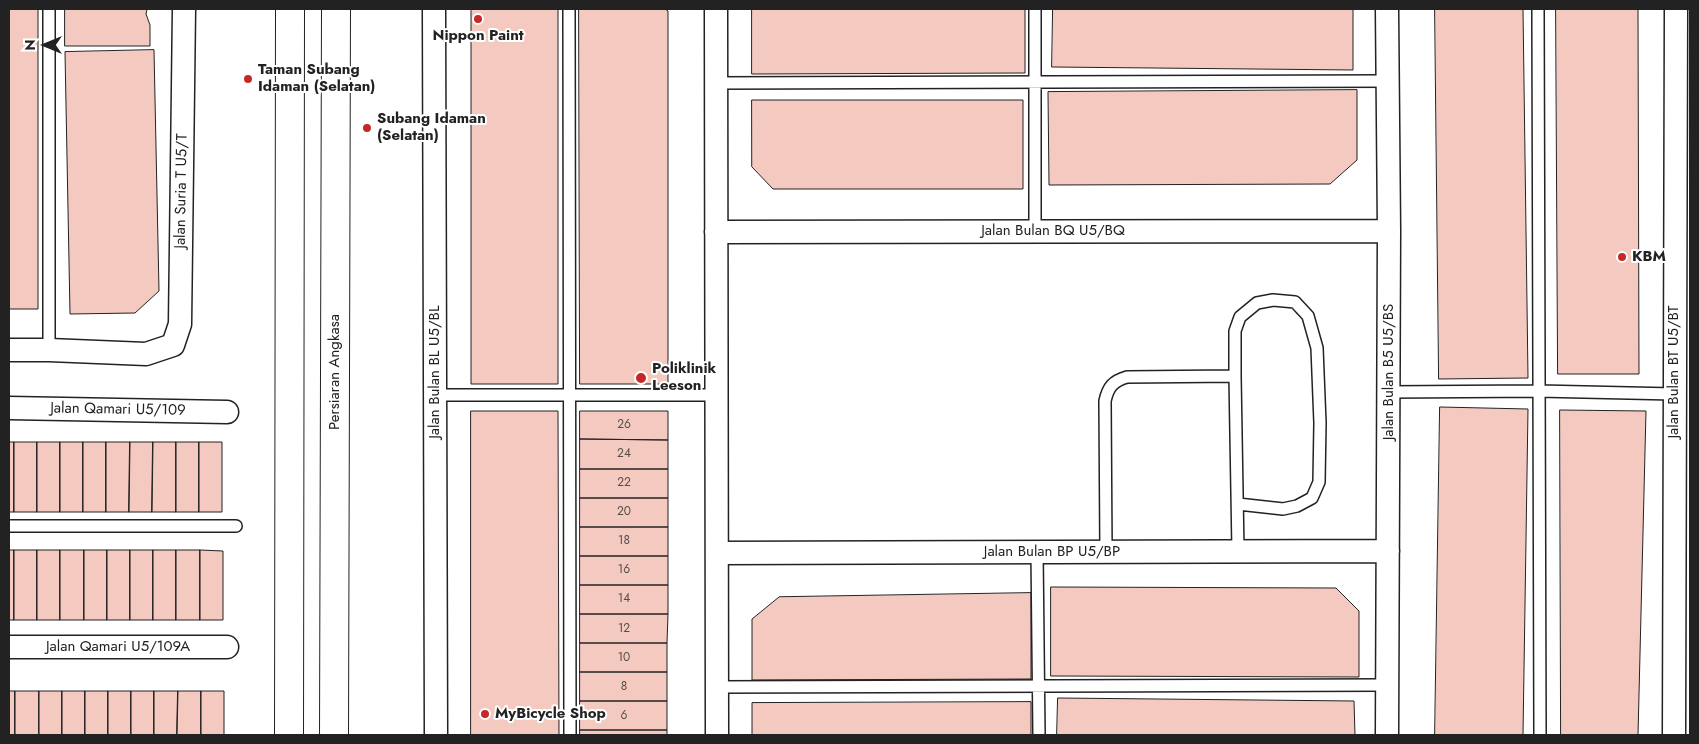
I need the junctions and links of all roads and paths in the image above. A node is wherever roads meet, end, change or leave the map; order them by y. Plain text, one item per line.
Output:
1 (49, 9) edge
2 (184, 9) edge
3 (290, 9) edge
4 (336, 9) edge
5 (434, 9) edge
6 (569, 9) edge
7 (716, 9) edge
8 (1035, 9) edge
9 (1387, 9) edge
10 (1538, 9) edge
11 (1676, 9) edge
12 (1388, 81) junction
13 (1035, 82) junction
14 (716, 83) junction
15 (1683, 187) edge
16 (1035, 231) junction
17 (1389, 231) junction
18 (716, 232) junction
19 (9, 350) edge
20 (49, 350) junction
21 (1235, 376) junction
22 (1539, 391) junction
23 (1388, 392) junction
24 (1674, 394) junction
25 (435, 395) junction
26 (570, 395) junction
27 (717, 395) junction
28 (9, 408) edge
29 (227, 412) dead end
30 (1238, 504) junction
31 (9, 526) edge
32 (236, 526) dead end
33 (1238, 551) junction
34 (1388, 551) junction
35 (1037, 552) junction
36 (1106, 552) junction
37 (717, 553) junction
38 (9, 647) edge
39 (226, 647) dead end
40 (1387, 685) junction
41 (1039, 686) junction
42 (717, 687) junction
43 (289, 735) edge
44 (334, 735) edge
45 (436, 735) edge
46 (570, 735) edge
47 (717, 735) edge
48 (1039, 735) edge
49 (1386, 735) edge
50 (1540, 735) edge
51 (1674, 735) edge

1 - 20 lane
2 - 20 street, Jalan Suria T U5/T
3 - 43 street
4 - 44 street, Persiaran Angkasa
5 - 25 street, Jalan Bulan BL U5/BL
6 - 26 lane
7 - 14 street
8 - 13 lane
9 - 12 street, Jalan Bulan B5 U5/BS
10 - 22 lane
11 - 15 street, Jalan Bulan BT U5/BT
12 - 13 lane
12 - 17 street, Jalan Bulan B5 U5/BS
13 - 14 lane
13 - 16 lane
14 - 18 street
15 - 24 street, Jalan Bulan BT U5/BT
16 - 17 street, Jalan Bulan BQ U5/BQ
16 - 18 street, Jalan Bulan BQ U5/BQ
17 - 23 street, Jalan Bulan B5 U5/BS
18 - 27 street
19 - 20 street
21 - 30 lane
21 - 30 lane
21 - 36 lane
22 - 23 lane
22 - 24 lane
22 - 50 lane
23 - 34 street, Jalan Bulan B5 U5/BS
24 - 51 street, Jalan Bulan BT U5/BT
25 - 26 lane
25 - 45 street, Jalan Bulan BL U5/BL
26 - 27 lane
26 - 46 lane
27 - 37 street
28 - 29 street, Jalan Qamari U5/109
30 - 33 lane
31 - 32 lane
33 - 34 street, Jalan Bulan BP U5/BP
33 - 36 street, Jalan Bulan BP U5/BP
34 - 40 street, Jalan Bulan B5 U5/BS
35 - 36 street, Jalan Bulan BP U5/BP
35 - 37 street, Jalan Bulan BP U5/BP
35 - 41 lane
37 - 42 street
38 - 39 street, Jalan Qamari U5/109A
40 - 41 lane
40 - 49 street, Jalan Bulan B5 U5/BS
41 - 42 lane
41 - 48 lane
42 - 47 street

